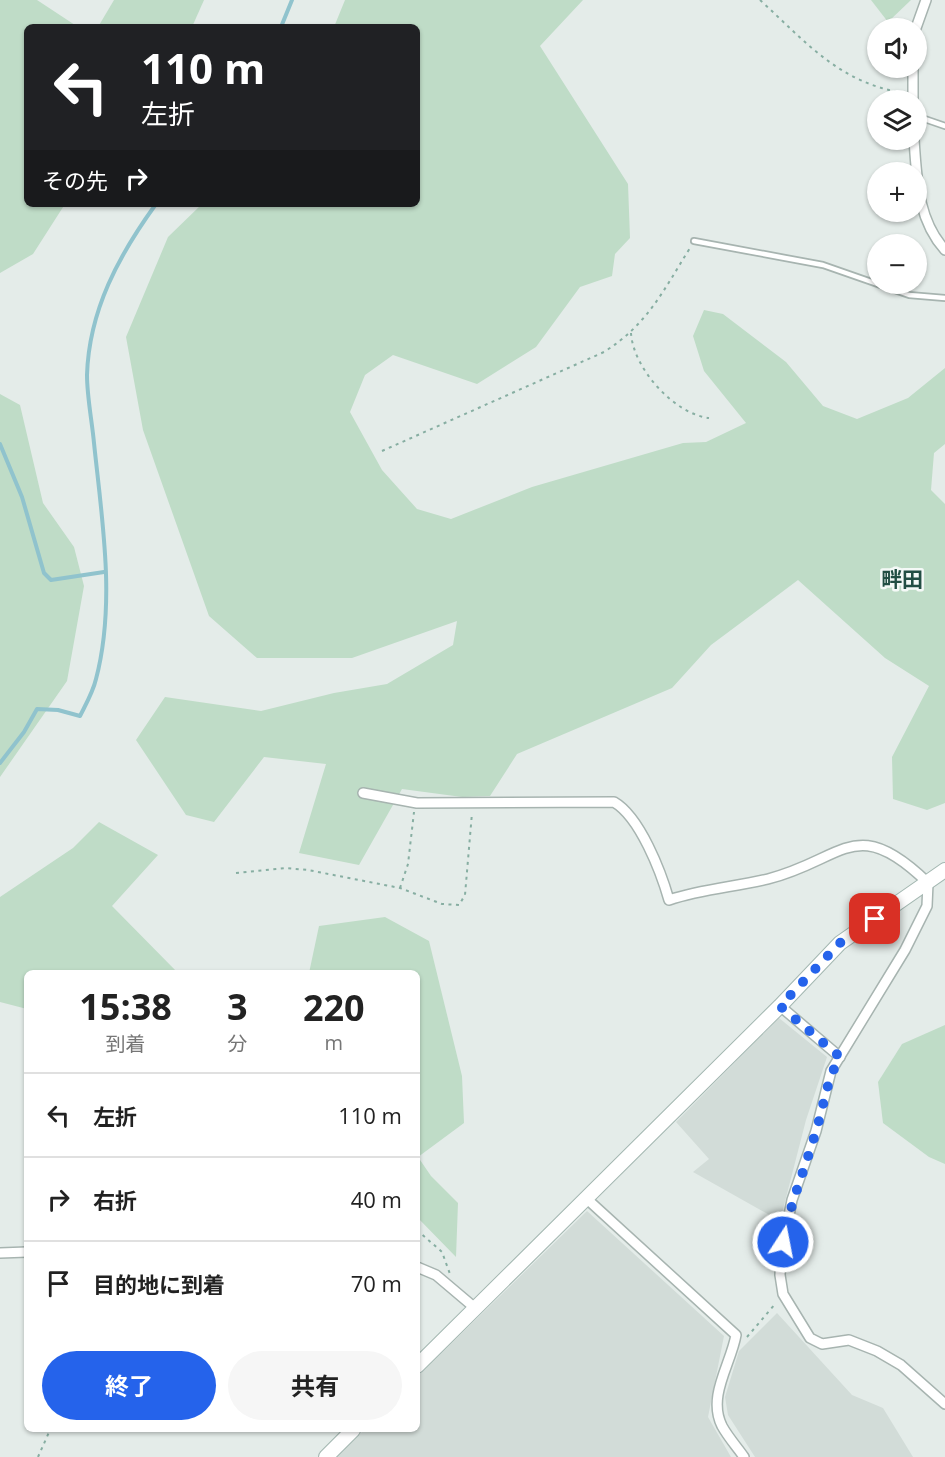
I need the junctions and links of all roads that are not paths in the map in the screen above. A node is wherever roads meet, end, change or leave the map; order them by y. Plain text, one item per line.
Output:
1 (926, 0) edge
2 (920, 18) edge
3 (927, 120) edge
4 (945, 126) edge
5 (915, 150) edge
6 (694, 241) road end
7 (945, 250) edge
8 (945, 298) edge
9 (363, 793) dead end
10 (945, 870) edge
11 (928, 883) junction
12 (780, 1006) junction
13 (840, 1057) junction
14 (587, 1199) junction
15 (24, 1252) edge
16 (0, 1253) edge
17 (420, 1268) edge
18 (475, 1308) junction
19 (420, 1363) edge
20 (945, 1404) edge
21 (351, 1432) edge
22 (326, 1457) edge
23 (744, 1457) edge

1 - 2 street
3 - 4 lane
5 - 7 street
6 - 8 lane
9 - 11 street
10 - 11 street
11 - 12 street
11 - 13 street
12 - 13 street
12 - 14 street
13 - 20 street
14 - 18 street
14 - 23 street
15 - 16 street
17 - 18 street
18 - 19 street
21 - 22 street

